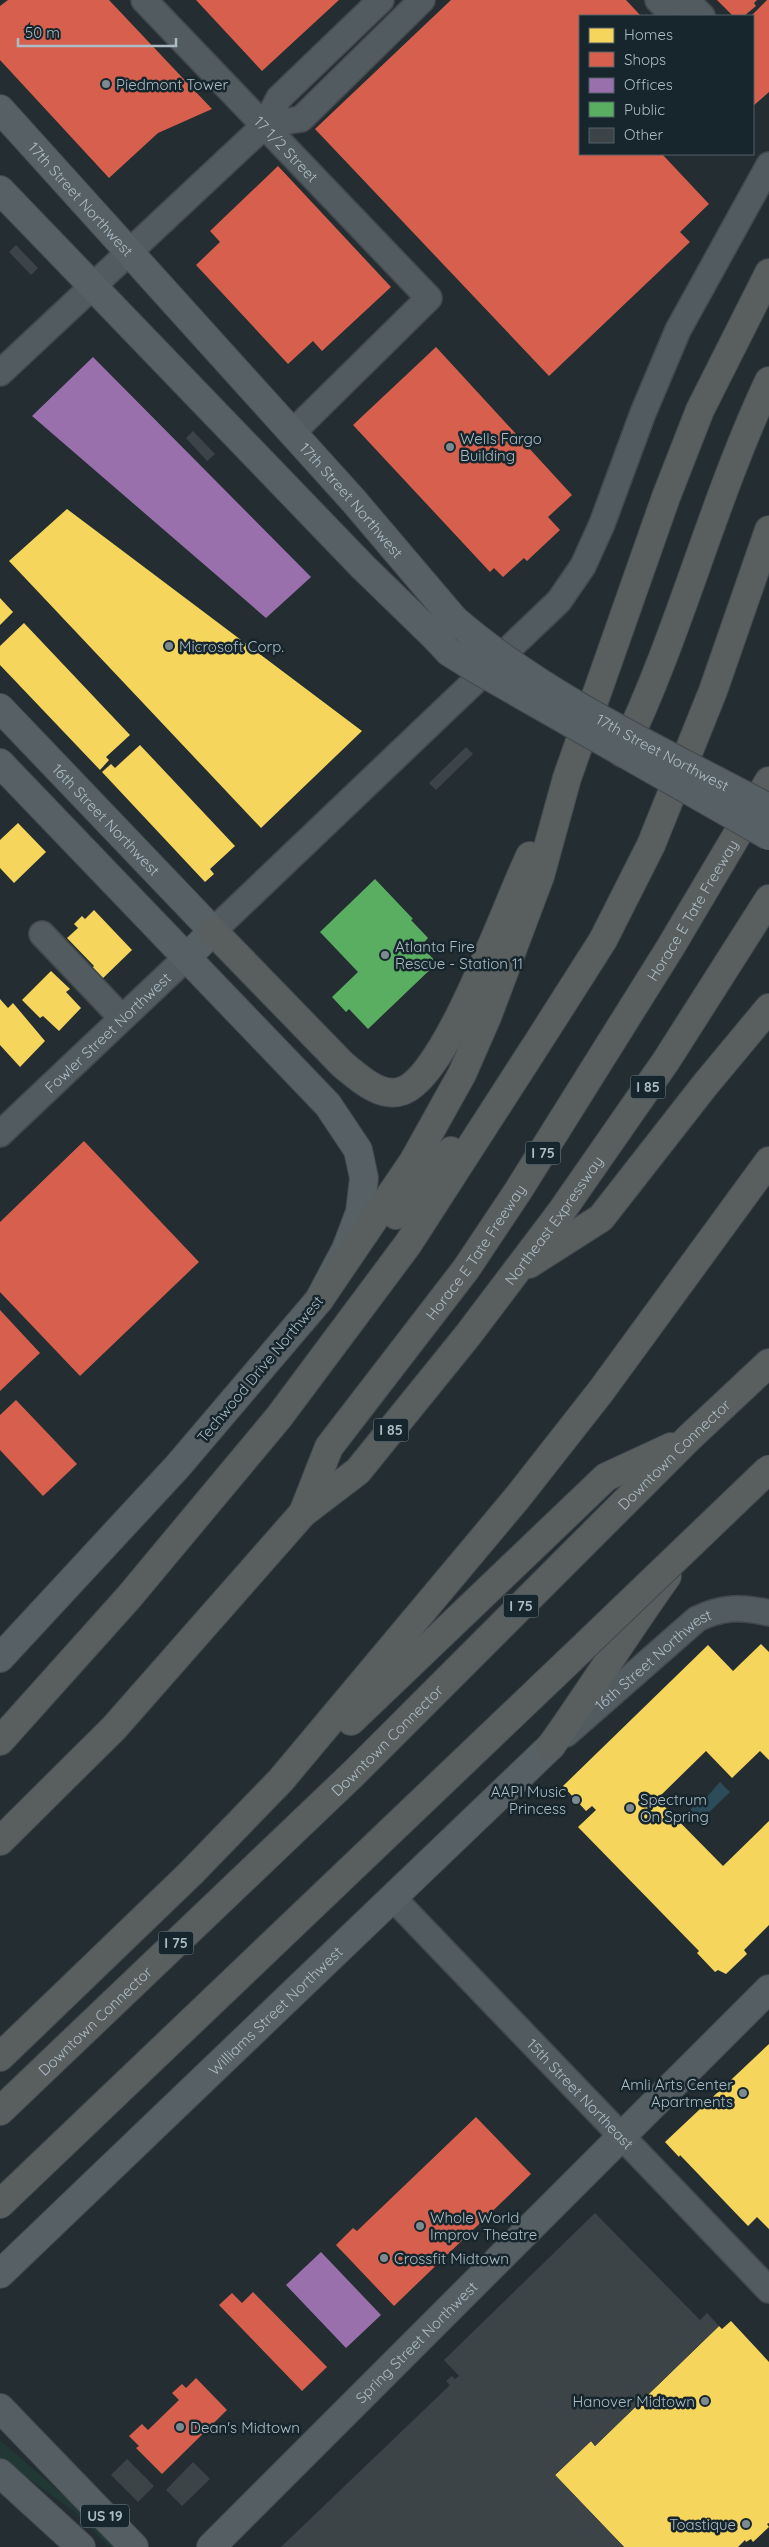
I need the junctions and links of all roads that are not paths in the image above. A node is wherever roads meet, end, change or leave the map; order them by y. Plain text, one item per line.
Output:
1 (144, 0) edge
2 (381, 0) edge
3 (422, 0) edge
4 (658, 0) edge
5 (686, 0) edge
6 (673, 15) edge
7 (701, 15) edge
8 (0, 109) edge
9 (265, 125) junction
10 (769, 165) edge
11 (0, 190) edge
12 (130, 252) junction
13 (769, 273) edge
14 (92, 288) junction
15 (0, 373) edge
16 (769, 381) edge
17 (292, 433) junction
18 (769, 530) edge
19 (0, 708) edge
20 (626, 744) junction
21 (0, 763) edge
22 (567, 778) junction
23 (769, 781) edge
24 (769, 808) edge
25 (769, 836) edge
26 (769, 899) edge
27 (213, 931) junction
28 (42, 934) dead end
29 (187, 957) junction
30 (769, 1008) edge
31 (122, 1018) junction
32 (542, 1036) junction
33 (0, 1134) edge
34 (769, 1161) edge
35 (519, 1270) junction
36 (319, 1300) junction
37 (769, 1363) edge
38 (690, 1437) junction
39 (769, 1462) edge
40 (769, 1469) edge
41 (303, 1513) junction
42 (769, 1612) edge
43 (0, 1658) edge
44 (0, 1741) edge
45 (551, 1746) junction
46 (281, 1780) junction
47 (0, 1841) edge
48 (393, 1898) junction
49 (769, 1989) edge
50 (0, 2057) edge
51 (0, 2111) edge
52 (622, 2135) junction
53 (0, 2204) edge
54 (0, 2274) edge
55 (769, 2290) edge
56 (0, 2408) edge
57 (0, 2473) edge
58 (81, 2547) edge
59 (134, 2547) edge
60 (211, 2547) edge

1 - 9 street, 17 1/2 Street
2 - 9 street
3 - 9 street
4 - 6 street
5 - 7 street
8 - 12 street, 17th Street Northwest
9 - 12 street
9 - 17 street, 17 1/2 Street
10 - 27 street
11 - 14 street, 17th Street Northwest
12 - 14 street
12 - 17 street, 17th Street Northwest
13 - 22 highway
14 - 15 street
14 - 20 street, 17th Street Northwest, bridge
16 - 20 highway
17 - 20 street, 17th Street Northwest, bridge
18 - 32 highway
19 - 27 street, 16th Street Northwest
20 - 24 street, 17th Street Northwest, bridge
20 - 25 street, 17th Street Northwest, bridge
21 - 29 street
22 - 27 highway
22 - 36 highway
23 - 41 highway, Horace E Tate Freeway / I 75
26 - 35 highway, Northeast Expressway / I 85
27 - 29 street, Fowler Street Northwest
28 - 31 street
29 - 31 street, Fowler Street Northwest
29 - 36 street, Techwood Drive Northwest
30 - 35 highway
31 - 33 street, Fowler Street Northwest
32 - 36 highway
32 - 44 highway
34 - 46 highway
35 - 41 highway, Northeast Expressway / I 85
36 - 43 street, Techwood Drive Northwest
37 - 38 highway, Downtown Connector / I 75
38 - 46 highway
38 - 51 highway, Downtown Connector / I 75
39 - 45 highway
40 - 53 highway, bridge
41 - 47 highway, I 75
42 - 45 street, 16th Street Northwest
45 - 48 street, Williams Street Northwest
46 - 50 highway
48 - 52 street, 15th Street Northeast
48 - 54 street, Williams Street Northwest
49 - 52 main road, Spring Street Northwest
52 - 55 street, 15th Street Northeast
52 - 60 main road, Spring Street Northwest
56 - 59 main road, US 19
57 - 58 main road, US 19

